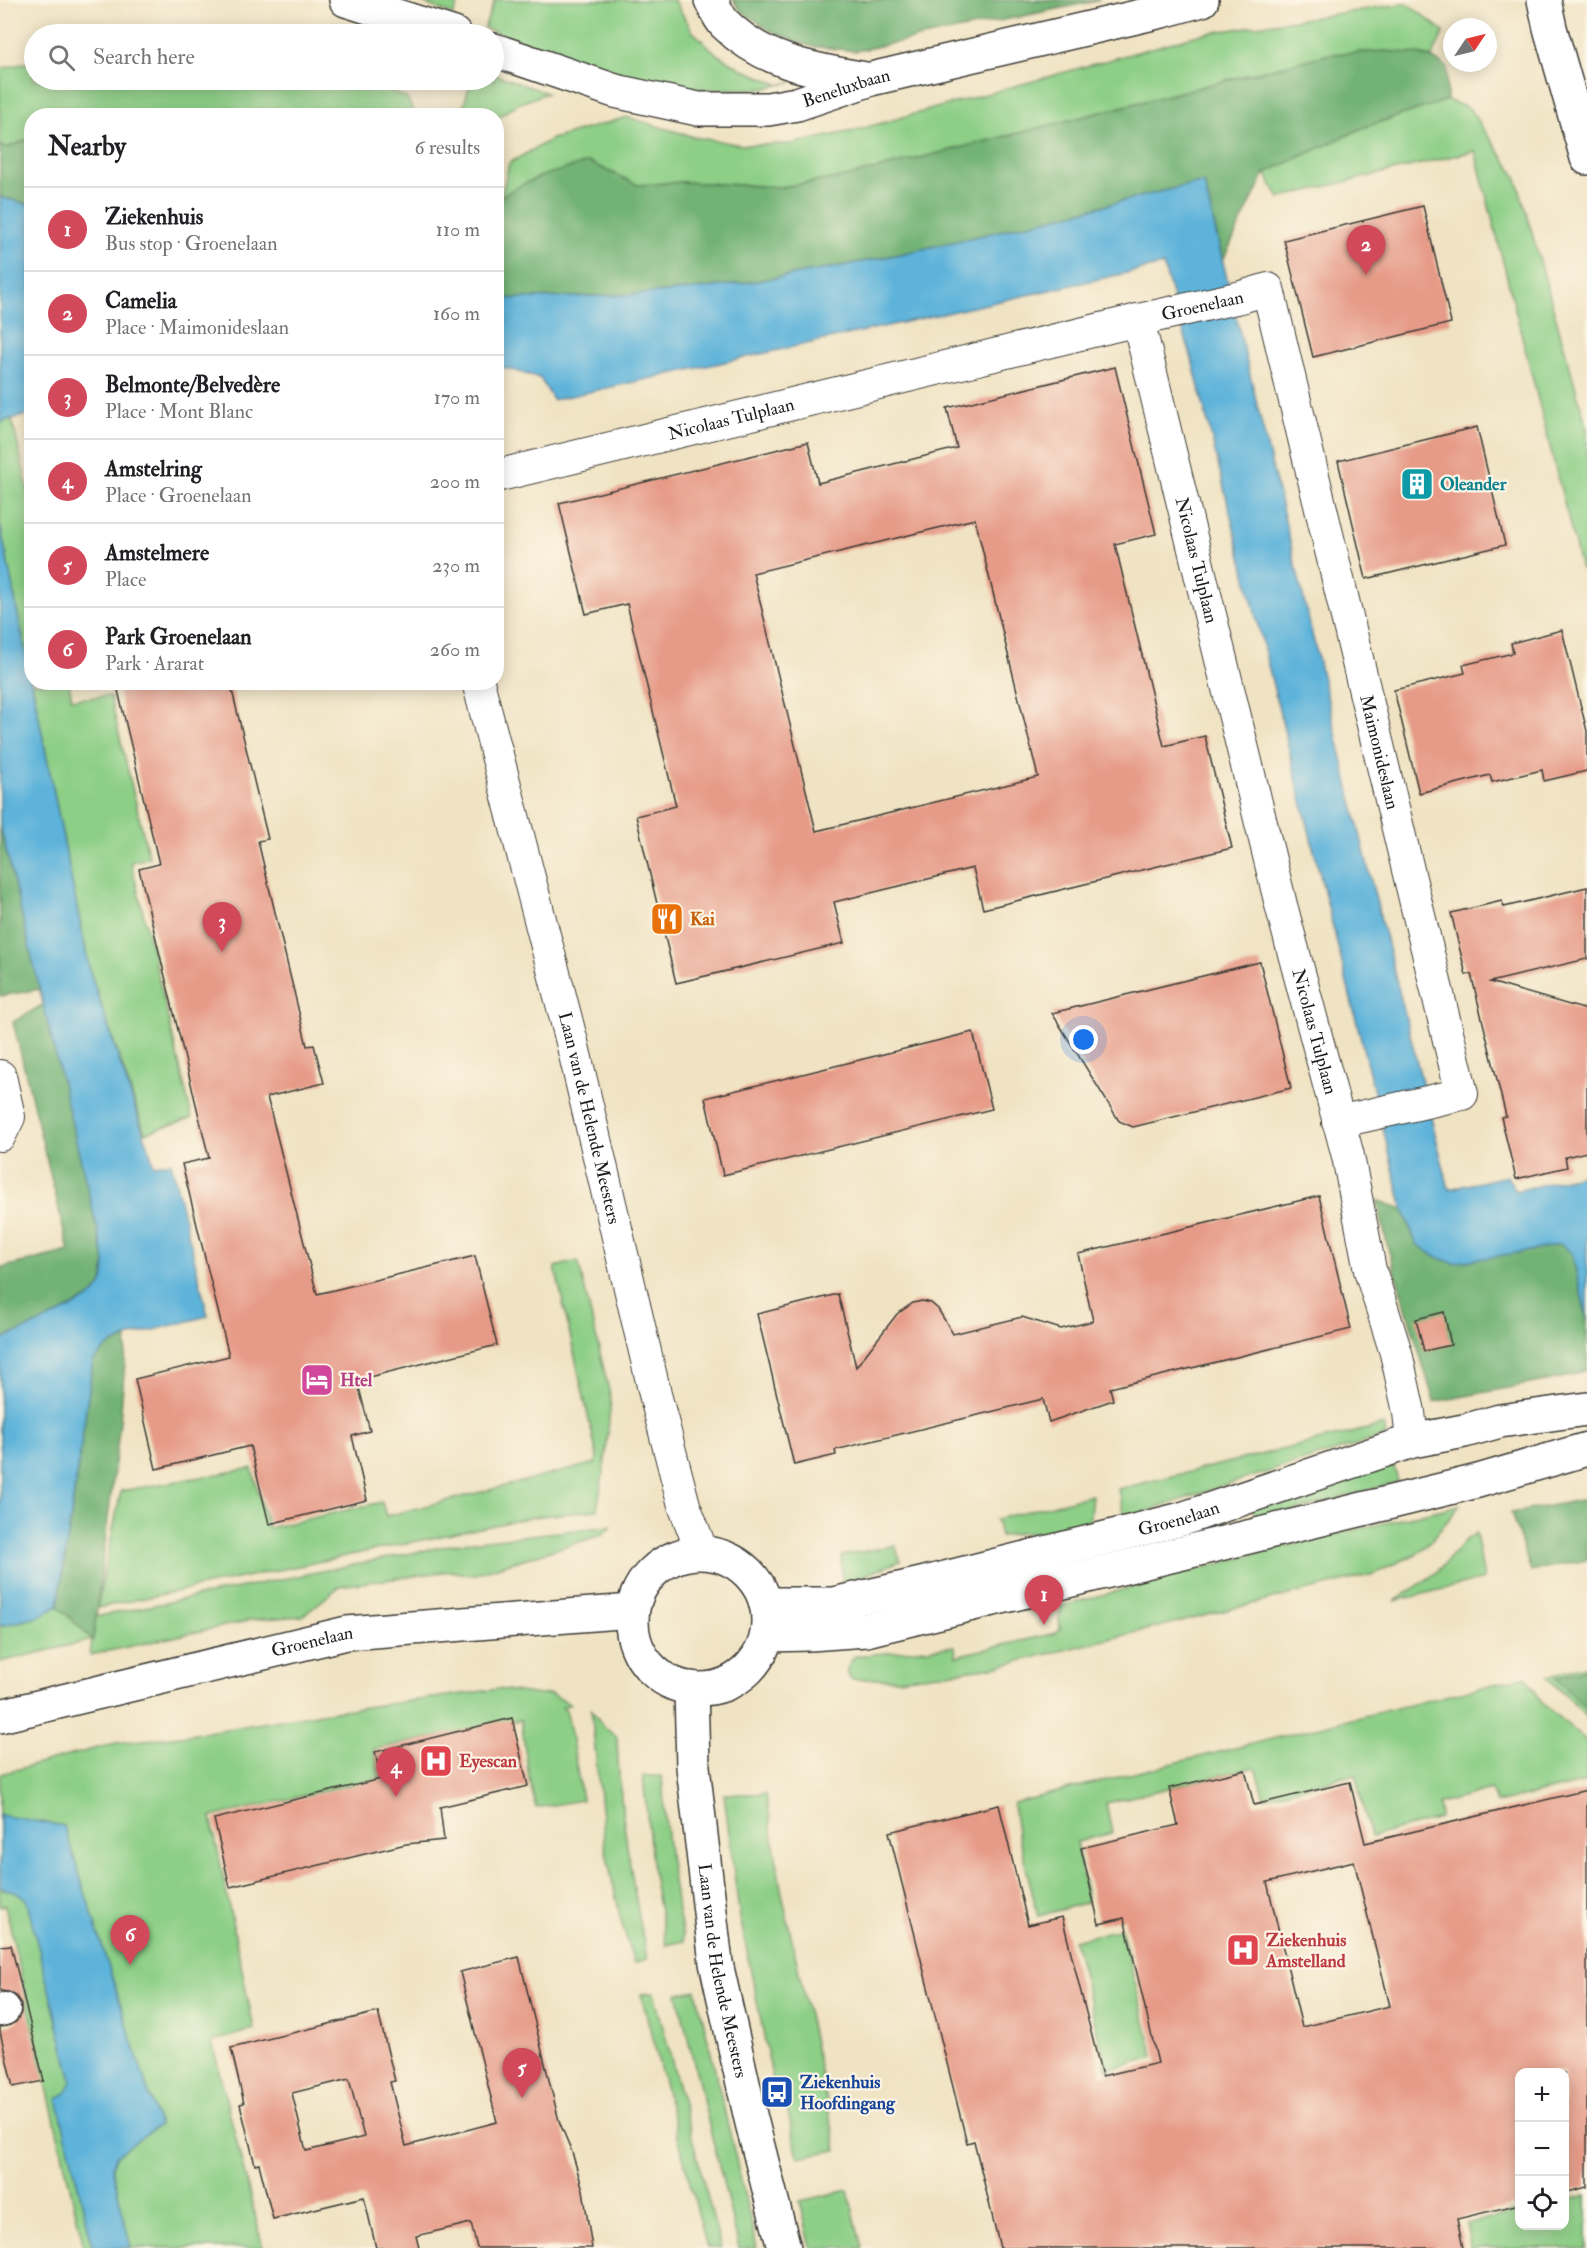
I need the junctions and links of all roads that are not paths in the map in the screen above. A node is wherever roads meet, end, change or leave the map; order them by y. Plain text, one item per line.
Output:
1 (346, 0) edge
2 (711, 0) edge
3 (1202, 0) edge
4 (1544, 0) edge
5 (422, 24) edge
6 (504, 53) edge
7 (871, 80) junction
8 (1587, 158) edge
9 (1254, 293) joint
10 (1138, 320) junction
11 (504, 474) edge
12 (480, 690) edge
13 (0, 1076) edge
14 (1352, 1119) junction
15 (0, 1136) edge
16 (1587, 1409) edge
17 (1412, 1441) junction
18 (1587, 1449) edge
19 (702, 1552) junction
20 (632, 1611) junction
21 (766, 1619) junction
22 (691, 1688) junction
23 (0, 1716) edge
24 (784, 2248) edge

1 - 5 street
2 - 7 street
3 - 7 street, Beneluxbaan
4 - 8 street
6 - 7 street, Beneluxbaan
9 - 10 street, Groenelaan
9 - 14 street, Maimonideslaan
10 - 11 street, Nicolaas Tulplaan
10 - 14 street, Nicolaas Tulplaan
12 - 19 street, Laan van de Helende Meesters
13 - 15 street
14 - 17 street, Nicolaas Tulplaan
16 - 17 street, Groenelaan
17 - 21 street, Groenelaan
18 - 21 street, Groenelaan
19 - 20 street
19 - 21 street
20 - 22 street
20 - 23 street, Groenelaan
21 - 22 street
22 - 24 street, Laan van de Helende Meesters

